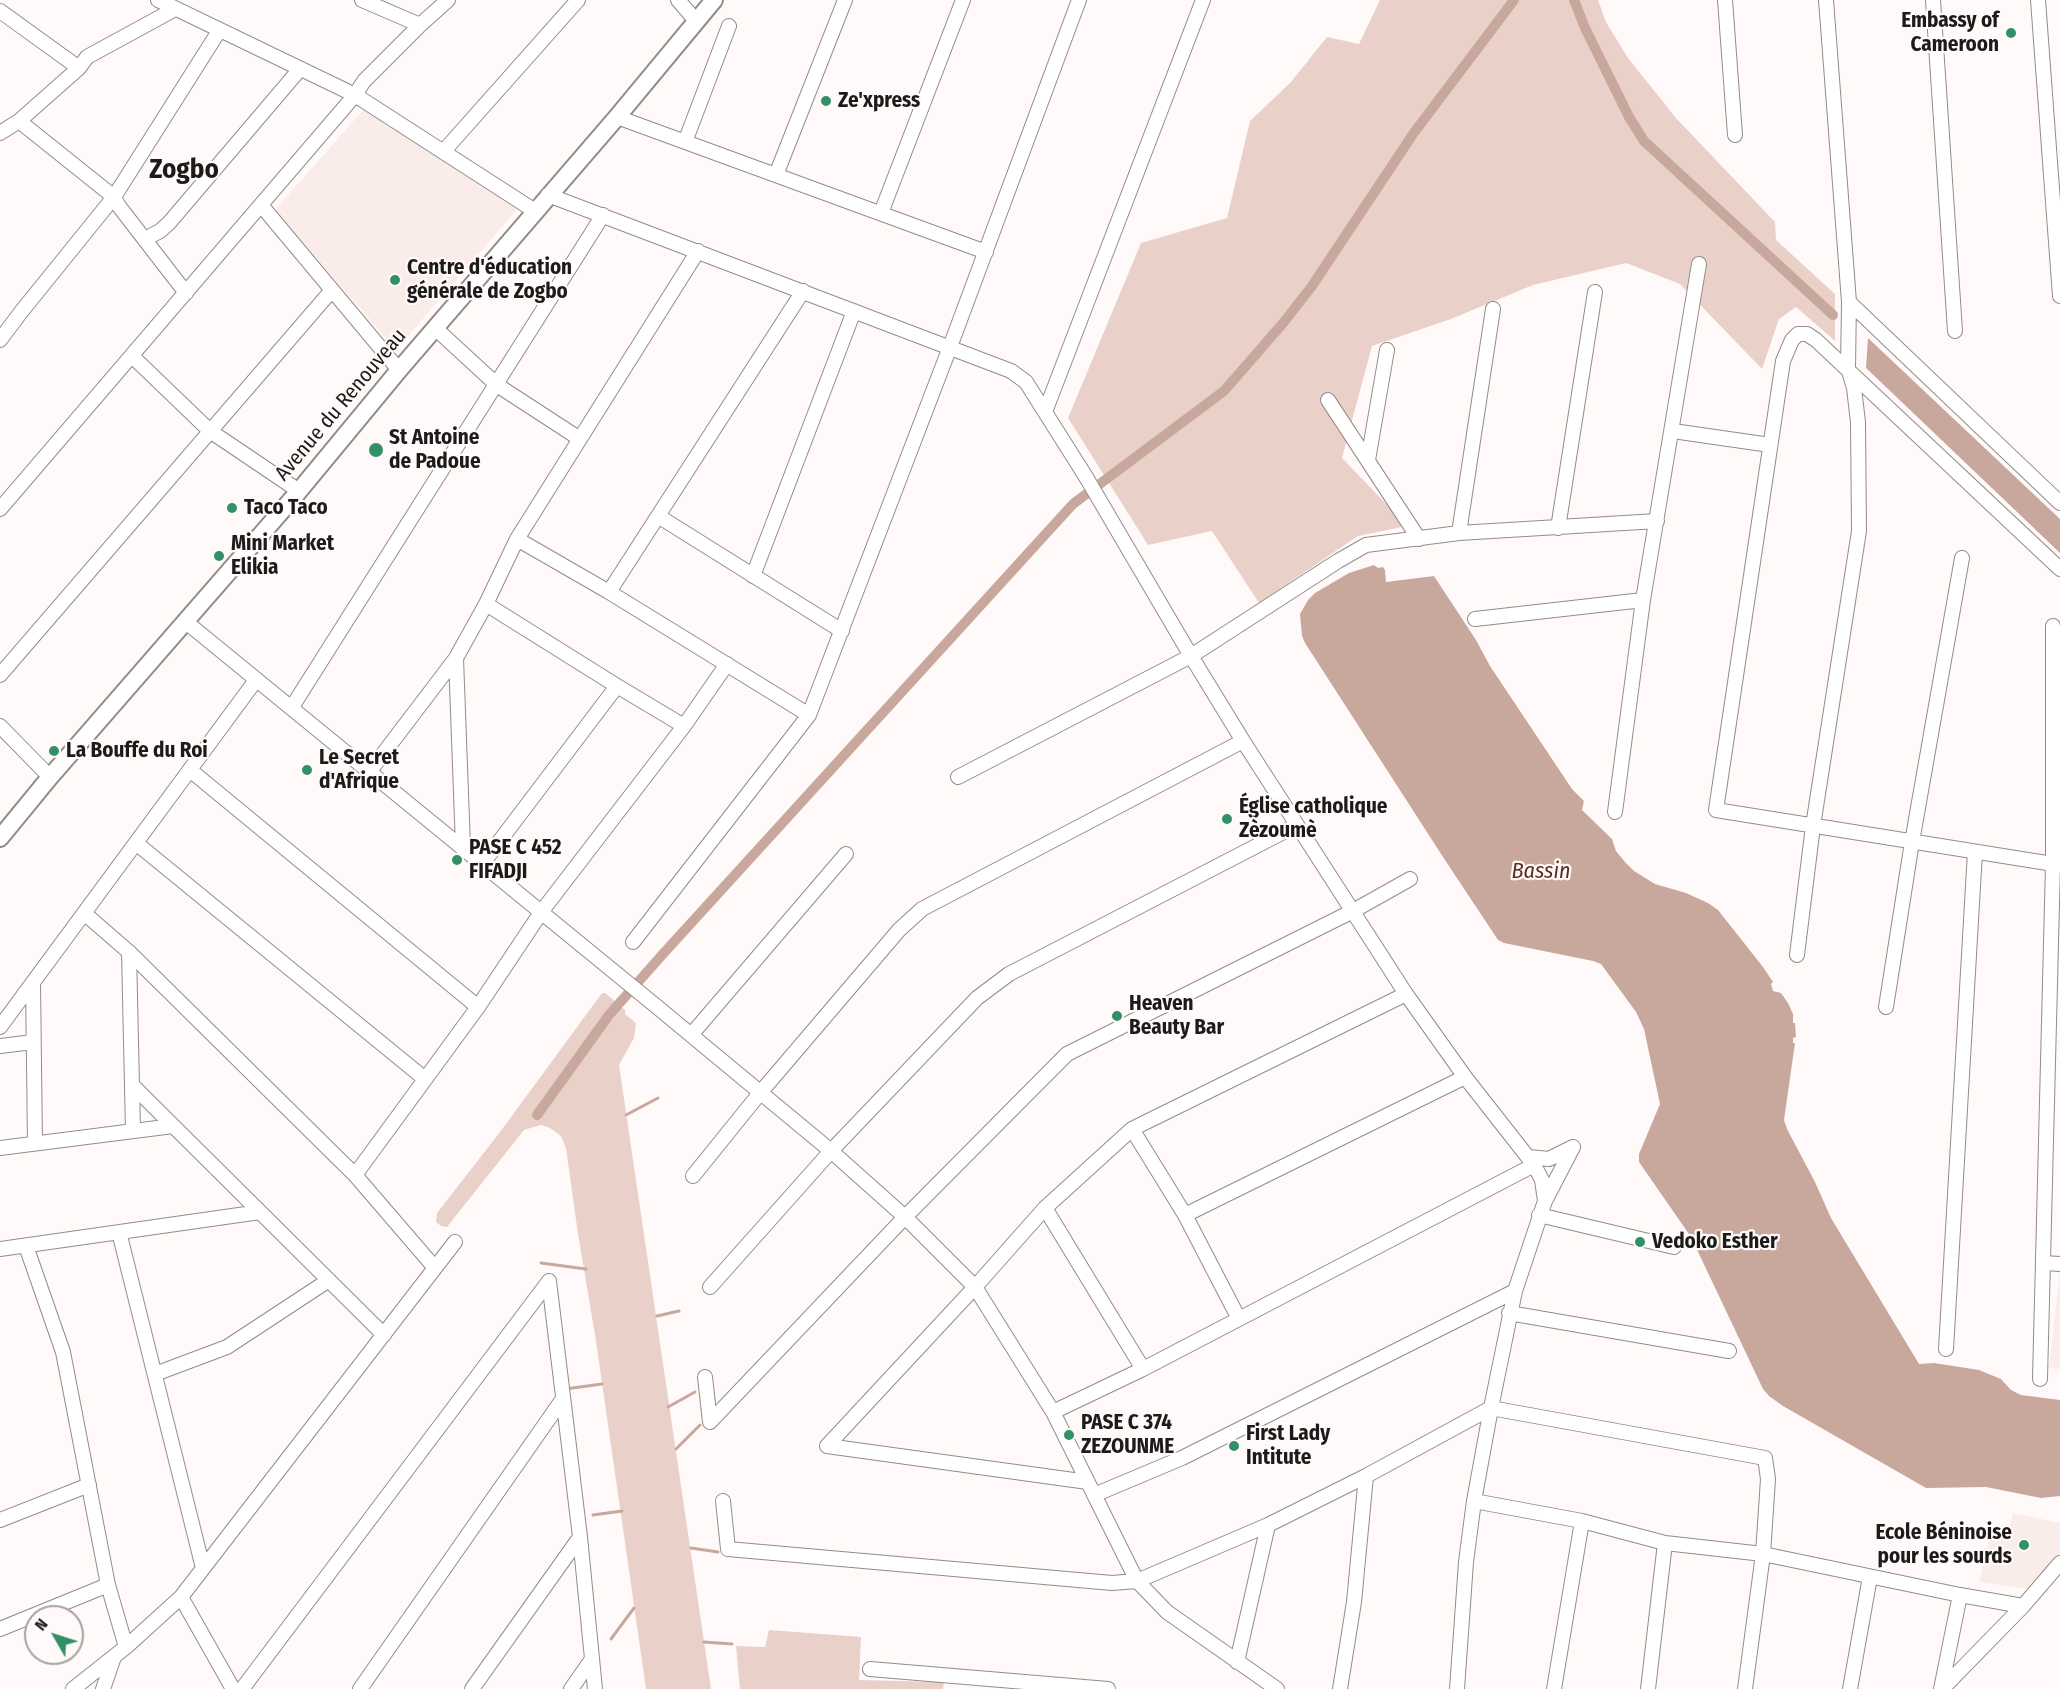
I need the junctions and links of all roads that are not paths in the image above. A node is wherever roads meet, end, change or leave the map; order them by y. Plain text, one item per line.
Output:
1 (158, 0) edge
2 (362, 0) edge
3 (448, 0) edge
4 (578, 0) edge
5 (678, 0) edge
6 (714, 0) edge
7 (845, 0) edge
8 (963, 0) edge
9 (1079, 0) edge
10 (1203, 0) edge
11 (1725, 0) edge
12 (1826, 0) edge
13 (1933, 0) edge
14 (2038, 0) edge
15 (175, 9) junction
16 (2, 16) edge
17 (696, 21) junction
18 (420, 25) junction
19 (729, 26) dead end
20 (219, 31) junction
21 (79, 68) junction
22 (300, 69) junction
23 (356, 95) junction
24 (617, 117) junction
25 (19, 121) junction
26 (0, 133) edge
27 (1735, 135) dead end
28 (685, 142) junction
29 (443, 152) junction
30 (776, 175) junction
31 (548, 195) junction
32 (114, 197) junction
33 (261, 205) junction
34 (535, 211) junction
35 (881, 213) junction
36 (603, 215) junction
37 (145, 239) junction
38 (698, 251) junction
39 (986, 252) junction
40 (1699, 264) dead end
41 (332, 290) junction
42 (803, 291) junction
43 (1595, 292) dead end
44 (186, 293) junction
45 (2060, 296) edge
46 (1849, 302) junction
47 (1492, 309) dead end
48 (854, 311) junction
49 (435, 328) junction
50 (1955, 331) dead end
51 (0, 340) edge
52 (950, 347) junction
53 (1387, 350) dead end
54 (132, 356) junction
55 (1848, 368) junction
56 (399, 370) junction
57 (497, 385) junction
58 (1328, 400) dead end
59 (1045, 412) junction
60 (210, 431) junction
61 (1672, 431) junction
62 (580, 439) junction
63 (1770, 445) junction
64 (1368, 460) junction
65 (298, 491) junction
66 (2060, 503) edge
67 (0, 509) edge
68 (658, 516) junction
69 (1657, 521) junction
70 (1558, 528) junction
71 (1459, 533) junction
72 (517, 539) junction
73 (1419, 539) junction
74 (1962, 558) dead end
75 (2060, 569) edge
76 (753, 576) junction
77 (609, 592) junction
78 (1643, 600) junction
79 (486, 604) junction
80 (1475, 619) dead end
81 (186, 622) junction
82 (2054, 626) dead end
83 (842, 631) junction
84 (1191, 656) junction
85 (456, 658) junction
86 (727, 664) junction
87 (0, 675) edge
88 (256, 680) junction
89 (617, 686) junction
90 (292, 707) junction
91 (809, 715) junction
92 (0, 726) edge
93 (684, 726) junction
94 (1243, 741) junction
95 (190, 770) junction
96 (370, 771) junction
97 (50, 777) junction
98 (958, 777) dead end
99 (1615, 812) dead end
100 (1297, 825) junction
101 (1813, 826) junction
102 (0, 838) edge
103 (1912, 842) junction
104 (136, 843) junction
105 (463, 847) junction
106 (1975, 852) junction
107 (846, 854) dead end
108 (483, 864) junction
109 (2056, 865) edge
110 (1410, 879) dead end
111 (542, 911) junction
112 (1353, 911) junction
113 (84, 913) junction
114 (633, 942) dead end
115 (129, 952) junction
116 (1797, 955) dead end
117 (33, 982) junction
118 (1406, 994) junction
119 (478, 1006) junction
120 (1886, 1007) dead end
121 (0, 1027) edge
122 (691, 1035) junction
123 (33, 1042) junction
124 (0, 1046) edge
125 (1465, 1077) junction
126 (425, 1078) junction
127 (132, 1085) junction
128 (760, 1093) junction
129 (173, 1126) junction
130 (1132, 1129) junction
131 (134, 1131) junction
132 (35, 1143) junction
133 (0, 1148) edge
134 (831, 1151) junction
135 (1531, 1161) junction
136 (355, 1175) junction
137 (693, 1176) dead end
138 (1545, 1201) junction
139 (1045, 1208) junction
140 (260, 1212) junction
141 (1185, 1215) junction
142 (1539, 1215) junction
143 (905, 1217) junction
144 (118, 1232) junction
145 (455, 1242) dead end
146 (26, 1246) junction
147 (1674, 1247) dead end
148 (0, 1249) edge
149 (2044, 1263) junction
150 (2060, 1264) edge
151 (435, 1268) junction
152 (329, 1280) junction
153 (710, 1287) dead end
154 (975, 1287) junction
155 (1515, 1291) junction
156 (1509, 1313) junction
157 (1239, 1319) junction
158 (384, 1335) junction
159 (1946, 1349) dead end
160 (1729, 1351) dead end
161 (1143, 1369) junction
162 (155, 1374) junction
163 (705, 1377) dead end
164 (2040, 1379) dead end
165 (562, 1400) junction
166 (1491, 1408) junction
167 (1053, 1412) junction
168 (1366, 1476) junction
169 (89, 1485) junction
170 (1091, 1489) junction
171 (723, 1501) dead end
172 (1474, 1501) junction
173 (0, 1520) edge
174 (1582, 1521) junction
175 (1268, 1525) junction
176 (580, 1537) junction
177 (1665, 1543) junction
178 (1763, 1554) junction
179 (2060, 1563) edge
180 (203, 1568) junction
181 (1870, 1577) junction
182 (1137, 1581) junction
183 (108, 1585) junction
184 (1960, 1595) junction
185 (181, 1597) junction
186 (2023, 1606) junction
187 (0, 1629) edge
188 (126, 1647) junction
189 (114, 1656) junction
190 (592, 1659) junction
191 (1237, 1662) junction
192 (870, 1669) dead end
193 (73, 1689) edge
194 (103, 1689) edge
195 (233, 1689) edge
196 (242, 1689) edge
197 (360, 1689) edge
198 (472, 1689) edge
199 (571, 1689) edge
200 (595, 1689) edge
201 (1108, 1689) edge
202 (1277, 1689) edge
203 (1340, 1689) edge
204 (1457, 1689) edge
205 (1554, 1689) edge
206 (1648, 1689) edge
207 (1745, 1689) edge
208 (1850, 1689) edge
209 (1942, 1689) edge

1 - 15 street
2 - 18 street
3 - 18 street
4 - 29 street
5 - 17 street
6 - 17 main road, Avenue du Renouveau
7 - 30 street
8 - 35 street
9 - 39 street
10 - 59 street
11 - 27 street
12 - 46 street
13 - 50 street
14 - 45 street
15 - 20 street
15 - 21 street
16 - 21 street
17 - 24 main road, Avenue du Renouveau
18 - 23 street
19 - 28 street
20 - 22 street
20 - 32 street
21 - 25 street
22 - 23 street
22 - 37 street
23 - 29 street
23 - 33 street
24 - 28 street
24 - 31 main road, Avenue du Renouveau
25 - 26 street
25 - 32 street
28 - 30 street
29 - 34 street
30 - 35 street
31 - 34 main road, Avenue du Renouveau
31 - 36 street
32 - 37 street
32 - 51 street
33 - 41 street
33 - 44 street
34 - 49 main road, Avenue du Renouveau
35 - 39 street
36 - 38 street
36 - 57 street
37 - 44 street
38 - 42 street
38 - 62 street
39 - 52 street
40 - 61 street
41 - 56 street
41 - 60 street
42 - 48 street
42 - 68 street
43 - 70 street
44 - 54 street
46 - 55 street
46 - 66 street
47 - 71 street
48 - 52 street
48 - 76 street
49 - 56 main road, Avenue du Renouveau
49 - 57 street
52 - 59 street
52 - 83 street
53 - 64 street
54 - 60 street
54 - 67 street
55 - 63 street
55 - 75 street
55 - 101 street
56 - 65 main road, Avenue du Renouveau
57 - 62 street
57 - 90 street
58 - 64 street
59 - 84 street
60 - 65 street
60 - 87 street
61 - 63 street
61 - 69 street
62 - 72 street
63 - 101 street
64 - 73 street
65 - 81 main road, Avenue du Renouveau
68 - 76 street
68 - 77 street
69 - 70 street
69 - 78 street
70 - 71 street
71 - 73 street
72 - 77 street
72 - 79 street
73 - 84 street
74 - 103 street
76 - 83 street
77 - 86 street
78 - 80 street
78 - 99 street
79 - 85 street
79 - 89 street
81 - 88 street
81 - 97 main road, Avenue du Renouveau
82 - 109 street
83 - 91 street
84 - 94 street
84 - 98 street
85 - 96 street
85 - 105 street
86 - 91 street
86 - 93 street
88 - 90 street
88 - 95 street
89 - 93 street
89 - 108 street
90 - 96 street
91 - 114 street
92 - 97 street
93 - 111 street
94 - 100 street
94 - 128 street
95 - 104 street
95 - 119 street
96 - 105 street
97 - 102 main road, Avenue du Renouveau
100 - 112 street
100 - 134 street
101 - 103 street
101 - 116 street
103 - 106 street
103 - 120 street
104 - 113 street
104 - 126 street
105 - 108 street
106 - 109 street
106 - 159 street
107 - 122 street
108 - 111 street
109 - 149 street
110 - 112 street
111 - 119 street
111 - 122 street
112 - 118 street
112 - 143 street
113 - 115 street
113 - 117 street
115 - 127 street
115 - 136 street
117 - 121 street
117 - 123 street
118 - 125 street
118 - 130 street
119 - 126 street
122 - 128 street
123 - 124 street
123 - 132 street
125 - 135 street
125 - 141 street
126 - 136 street
127 - 129 street
127 - 131 street
128 - 134 street
128 - 137 street
129 - 131 street
129 - 140 street
130 - 139 street
130 - 141 street
131 - 132 street
132 - 133 street
134 - 143 street
134 - 153 street
135 - 138 street
135 - 138 street
135 - 157 street
136 - 151 street
138 - 142 street
139 - 154 street
139 - 161 street
140 - 144 street
140 - 152 street
141 - 157 street
142 - 147 street
142 - 155 street
143 - 154 street
143 - 163 street
144 - 146 street
144 - 162 street
145 - 151 street
146 - 148 street
146 - 169 street
149 - 150 street
149 - 164 street
151 - 158 street
152 - 158 street
152 - 162 street
154 - 167 street
154 - 170 street
155 - 156 street
155 - 170 street
156 - 160 street
156 - 166 street
157 - 161 street
158 - 180 street
161 - 167 street
162 - 180 street
165 - 176 street
165 - 196 street
165 - 197 street
166 - 168 street
166 - 172 street
166 - 178 street
167 - 170 street
168 - 175 street
168 - 203 street
169 - 173 street
169 - 183 street
170 - 182 street
171 - 182 street
172 - 174 street
172 - 204 street
174 - 177 street
174 - 205 street
175 - 182 street
175 - 191 street
176 - 190 street
176 - 198 street
177 - 178 street
177 - 206 street
178 - 181 street
178 - 207 street
179 - 186 street
180 - 185 street
181 - 184 street
181 - 208 street
182 - 191 street
183 - 187 street
183 - 188 street
184 - 186 street
184 - 209 street
185 - 188 street
185 - 195 street
186 - 209 street
188 - 189 street
189 - 193 street
189 - 194 street
190 - 199 street
190 - 200 street
191 - 202 street
192 - 201 street

